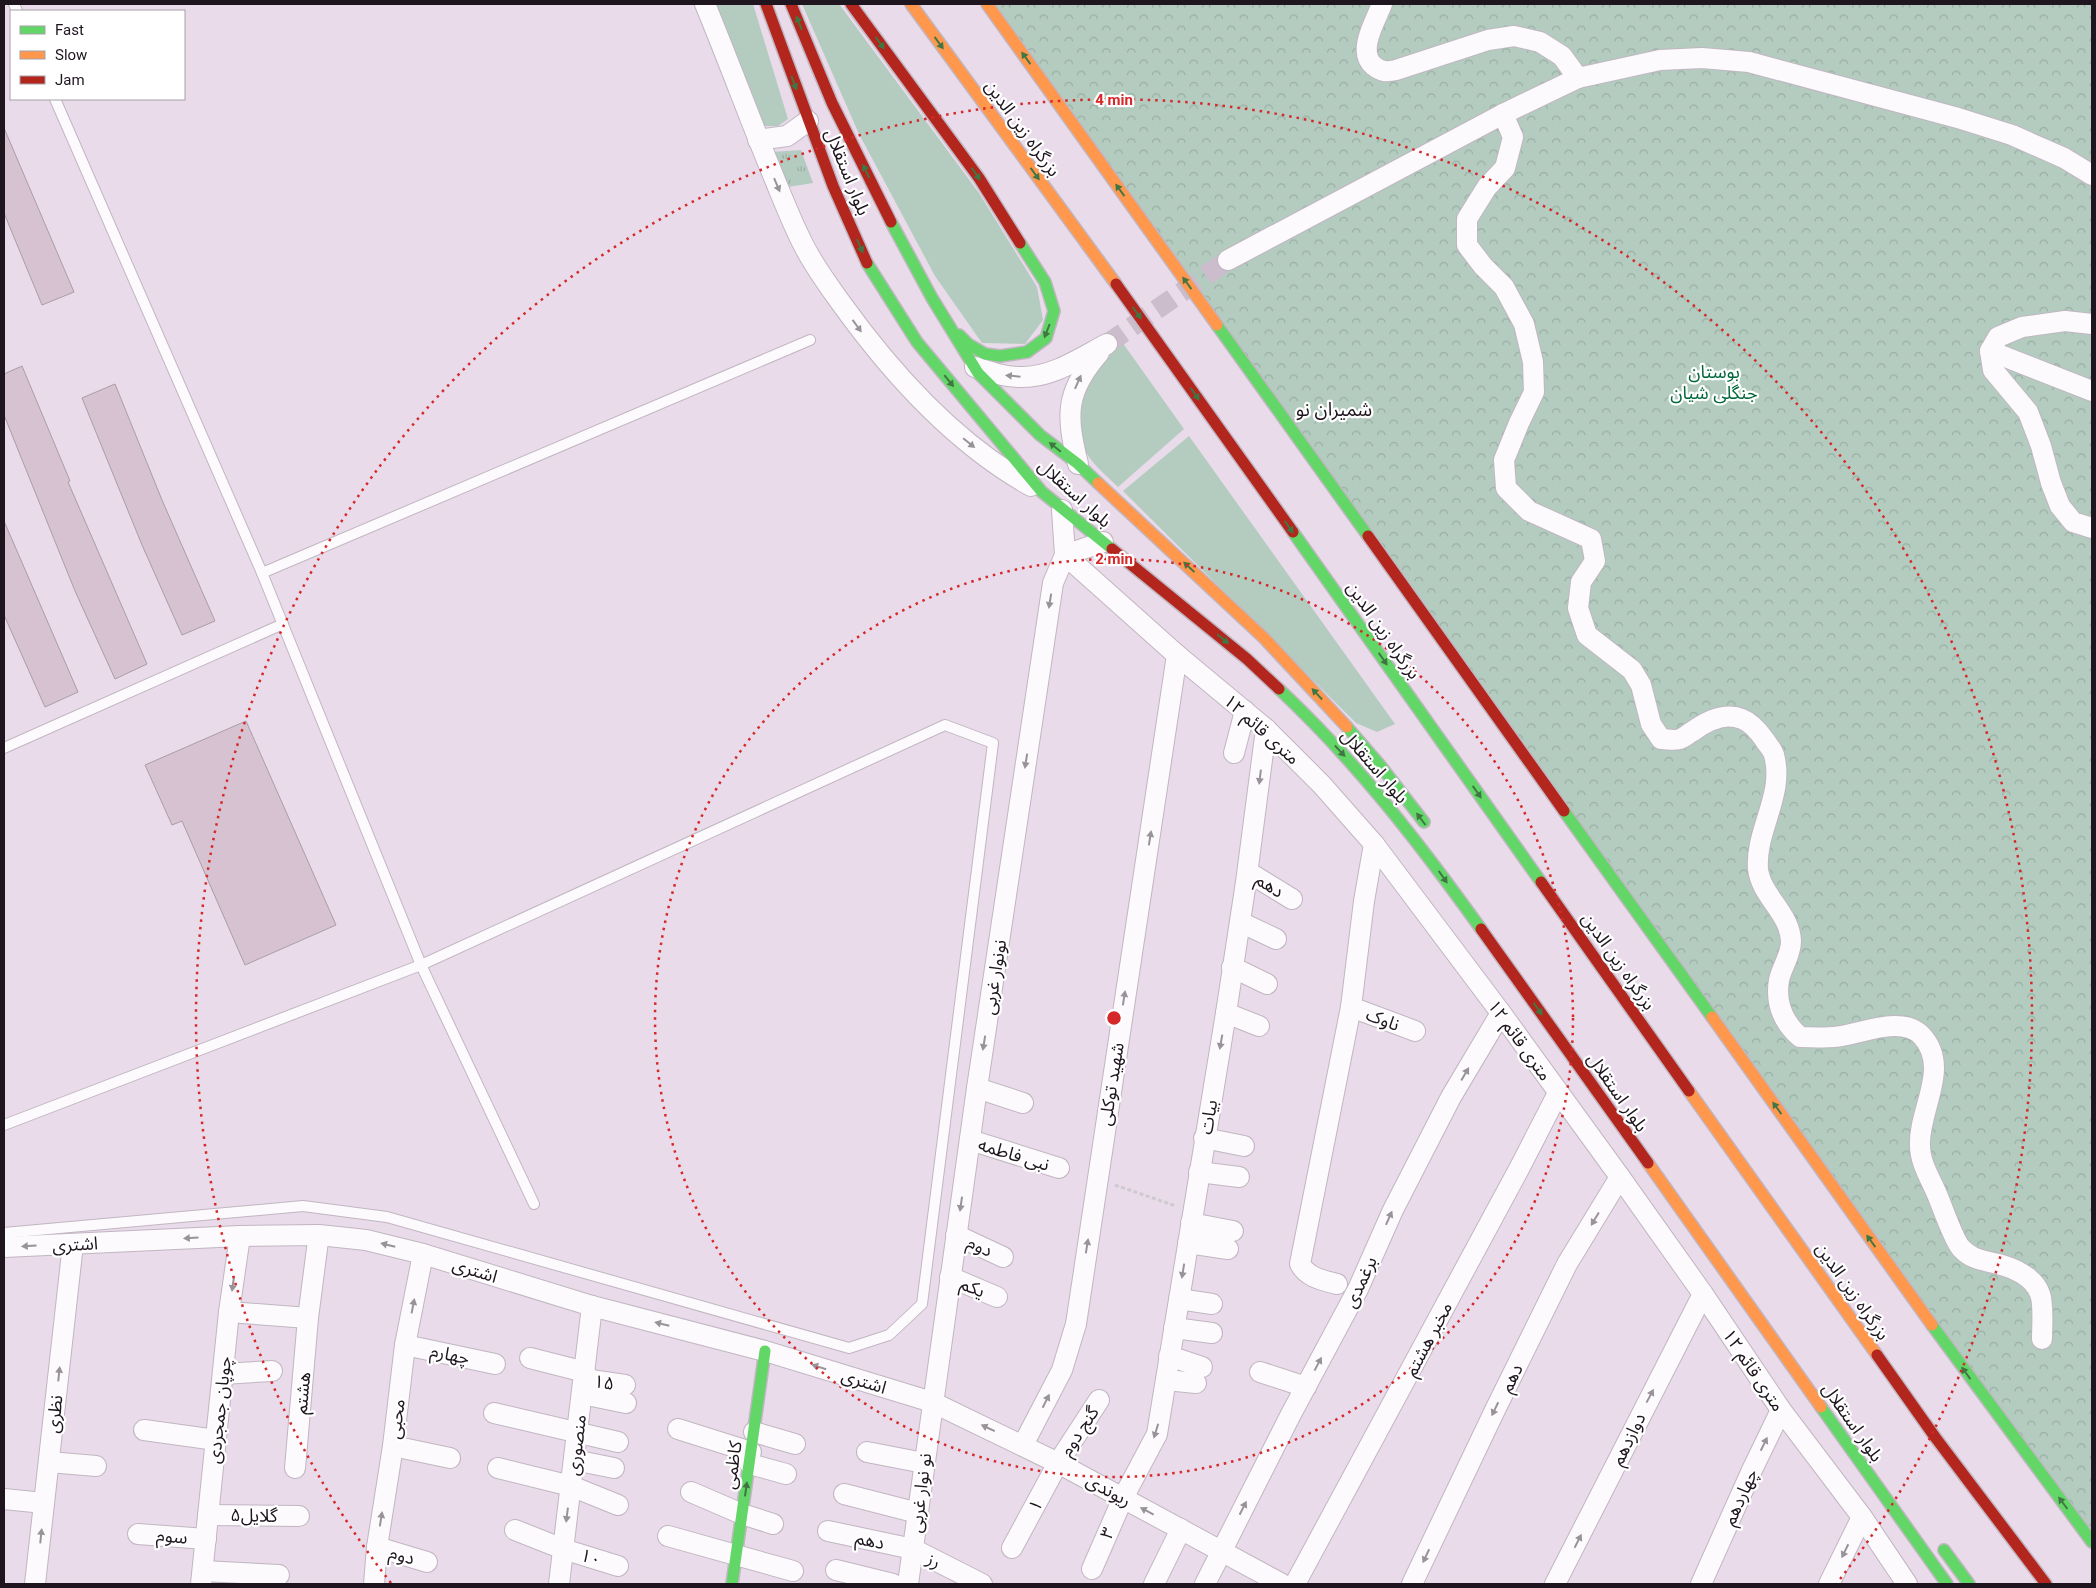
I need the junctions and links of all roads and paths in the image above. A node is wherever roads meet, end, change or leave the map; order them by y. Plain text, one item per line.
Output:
1 (705, 4) edge
2 (766, 4) edge
3 (791, 4) edge
4 (851, 4) edge
5 (911, 4) edge
6 (987, 4) edge
7 (1382, 4) edge
8 (1578, 78) junction
9 (55, 100) edge
10 (1503, 114) junction
11 (808, 121) junction
12 (758, 140) junction
13 (2092, 174) edge
14 (869, 200) dead end
15 (856, 211) dead end
16 (887, 215) junction
17 (852, 229) junction
18 (1228, 260) tunnel mouth
19 (947, 322) junction
20 (2092, 324) edge
21 (810, 340) dead end
22 (1990, 351) junction
23 (975, 367) junction
24 (2092, 391) edge
25 (1078, 464) junction
26 (1042, 492) junction
27 (1062, 510) junction
28 (2092, 528) edge
29 (1103, 542) junction
30 (1065, 555) junction
31 (262, 573) junction
32 (1212, 588) junction
33 (1194, 615) junction
34 (283, 624) junction
35 (1177, 655) junction
36 (1245, 712) junction
37 (1266, 729) junction
38 (4, 748) edge
39 (1234, 753) dead end
40 (1431, 832) dead end
41 (1374, 844) junction
42 (1248, 872) junction
43 (1292, 899) dead end
44 (1240, 922) junction
45 (1276, 939) dead end
46 (420, 965) junction
47 (1232, 967) junction
48 (1268, 984) dead end
49 (1352, 1007) junction
50 (1226, 1013) junction
51 (1500, 1013) junction
52 (1259, 1026) dead end
53 (1415, 1031) dead end
54 (977, 1088) junction
55 (1558, 1093) junction
56 (1024, 1103) dead end
57 (4, 1125) edge
58 (1204, 1138) junction
59 (970, 1140) junction
60 (1244, 1146) dead end
61 (1059, 1168) dead end
62 (1199, 1172) junction
63 (1239, 1177) dead end
64 (1620, 1177) junction
65 (1097, 1180) junction
66 (534, 1204) dead end
67 (1192, 1217) junction
68 (4, 1233) edge
69 (956, 1235) junction
70 (240, 1236) junction
71 (318, 1241) dead end
72 (1188, 1243) junction
73 (73, 1244) junction
74 (4, 1247) edge
75 (423, 1254) junction
76 (1003, 1257) dead end
77 (950, 1277) junction
78 (1337, 1284) dead end
79 (1703, 1294) junction
80 (997, 1297) dead end
81 (1179, 1299) junction
82 (1212, 1304) dead end
83 (592, 1306) junction
84 (229, 1312) junction
85 (308, 1318) junction
86 (1174, 1328) junction
87 (1212, 1333) dead end
88 (2042, 1339) dead end
89 (405, 1345) junction
90 (765, 1350) junction
91 (1169, 1356) junction
92 (530, 1358) dead end
93 (495, 1364) dead end
94 (272, 1371) dead end
95 (1260, 1372) dead end
96 (223, 1374) junction
97 (1166, 1380) junction
98 (584, 1381) junction
99 (1306, 1387) junction
100 (625, 1394) dead end
101 (1099, 1400) dead end
102 (932, 1402) junction
103 (1781, 1410) junction
104 (494, 1413) dead end
105 (678, 1429) dead end
106 (144, 1430) dead end
107 (578, 1432) junction
108 (754, 1432) junction
109 (216, 1440) junction
110 (618, 1442) dead end
111 (796, 1444) dead end
112 (1023, 1445) junction
113 (393, 1446) junction
114 (867, 1452) dead end
115 (450, 1458) dead end
116 (750, 1458) junction
117 (574, 1460) junction
118 (49, 1462) junction
119 (924, 1463) junction
120 (1058, 1463) junction
121 (96, 1466) dead end
122 (295, 1468) dead end
123 (498, 1468) dead end
124 (614, 1468) dead end
125 (786, 1474) dead end
126 (571, 1486) junction
127 (691, 1492) dead end
128 (844, 1494) dead end
129 (1123, 1498) junction
130 (4, 1499) edge
131 (44, 1503) junction
132 (618, 1505) dead end
133 (918, 1513) junction
134 (742, 1514) junction
135 (208, 1515) junction
136 (299, 1516) dead end
137 (1862, 1517) junction
138 (773, 1524) dead end
139 (1181, 1529) junction
140 (515, 1530) dead end
141 (828, 1531) dead end
142 (138, 1534) dead end
143 (668, 1536) dead end
144 (206, 1539) junction
145 (2092, 1542) edge
146 (1940, 1544) dead end
147 (377, 1547) junction
148 (1012, 1548) dead end
149 (563, 1549) junction
150 (913, 1549) junction
151 (1221, 1551) junction
152 (736, 1554) junction
153 (427, 1562) dead end
154 (618, 1566) dead end
155 (1092, 1569) dead end
156 (836, 1570) dead end
157 (793, 1571) dead end
158 (279, 1575) dead end
159 (202, 1578) edge
160 (35, 1584) edge
161 (374, 1584) edge
162 (559, 1584) edge
163 (732, 1584) edge
164 (893, 1584) edge
165 (908, 1584) edge
166 (982, 1584) edge
167 (1154, 1584) edge
168 (1205, 1584) edge
169 (1282, 1584) edge
170 (1295, 1584) edge
171 (1412, 1584) edge
172 (1555, 1584) edge
173 (1701, 1584) edge
174 (1829, 1584) edge
175 (1907, 1584) edge
176 (1947, 1584) edge
177 (1969, 1584) edge
178 (2046, 1584) edge

1 - 12 street
2 -> 11 main road, بلوار استقلال
16 -> 3 main road, بلوار استقلال
4 -> 19 main road
5 -> 178 main road, بزرگراه زین الدین
145 -> 6 main road
7 - 8 street
8 - 10 street
8 - 13 street
9 - 31 lane
10 - 18 street
10 - 88 street
11 - 12 street
11 - 17 main road, بلوار استقلال
12 -> 26 street
14 - 16 main road
15 - 17 main road
16 - 19 main road, بلوار استقلال
17 -> 26 main road, بلوار استقلال
19 - 23 main road, بلوار استقلال
20 - 22 street
21 - 31 lane
22 - 24 street
22 - 28 street
25 -> 23 main road, بلوار استقلال
25 -> 23 street
32 -> 25 main road, بلوار استقلال
26 - 27 main road, بلوار استقلال
27 - 29 main road, بلوار استقلال
27 - 30 street
29 - 30 street
29 - 33 main road, بلوار استقلال
30 - 35 street, ۱۲ متری قائم
30 -> 54 street, نونوار غربی
31 - 34 lane
32 - 33 main road
40 -> 32 main road, بلوار استقلال
33 -> 176 main road, بلوار استقلال
34 - 38 lane
34 - 46 lane
35 - 36 street, ۱۲ متری قائم
65 -> 35 street, شهید توکلی
36 - 37 street, ۱۲ متری قائم
36 - 39 street
37 - 41 street, ۱۲ متری قائم
37 -> 42 street, بیات
41 - 49 street, برغمدی
41 - 51 street, ۱۲ متری قائم
42 - 43 street, دهم
42 - 44 street, بیات
44 - 45 street
44 - 47 street, بیات
46 - 57 lane
46 - 66 lane
46 - 68 lane
47 - 48 street
47 - 50 street, بیات
49 - 53 street, ناوک
49 - 78 street, برغمدی
50 - 52 street
50 -> 58 street, بیات
51 - 55 street, ۱۲ متری قائم
99 -> 51 street, برغمدی
54 - 56 street
54 - 59 street, نونوار غربی
55 - 64 street, ۱۲ متری قائم
55 - 170 street, مخبر هشتم
58 - 60 street
58 - 62 street, بیات
59 - 61 street, نبی فاطمه
59 -> 69 street, نونوار غربی
62 - 63 street
62 - 67 street, بیات
64 - 79 street, ۱۲ متری قائم
64 -> 171 street, دهم
65 - 67 path
112 -> 65 street, شهید توکلی
67 - 72 street, بیات
67 - 72 street
69 - 76 street, دوم
69 - 77 street, نونوار غربی
70 -> 73 street, اشتری
75 -> 70 street, اشتری
70 -> 84 street, چوپان جمجردی
71 - 85 street, هشتم
72 -> 81 street, بیات
73 -> 74 street, اشتری
118 -> 73 street, نظری
75 - 83 street, اشتری
89 -> 75 street, محبی
77 - 80 street, یکم
77 - 102 street, نونوار غربی
79 - 103 street, ۱۲ متری قائم
172 -> 79 street, دوازدهم
81 - 82 street
81 - 86 street, بیات
90 -> 83 street, اشتری
83 - 98 street, منصوری
84 - 85 street
84 - 96 street, چوپان جمجردی
85 - 122 street, هشتم
86 - 87 street
86 - 91 street, بیات
89 - 93 street, چهارم
89 - 113 street, محبی
102 -> 90 street, اشتری
90 - 108 main road, کاظمی
91 - 97 street, بیات
91 - 97 street
92 - 98 street, ۱۵
94 - 96 street
95 - 99 street
96 - 109 street, چوپان جمجردی
97 -> 129 street, بیات
98 - 100 street, ۱۵
98 - 107 street, منصوری
151 -> 99 street, برغمدی
101 - 120 street, گنج دوم
112 -> 102 street, ریوندی
102 - 119 street, نو نوار غربی
103 - 137 street, ۱۲ متری قائم
173 -> 103 street, چهاردهم
104 - 107 street
105 - 116 street
106 - 109 street
107 - 110 street
107 - 117 street, منصوری
108 - 111 street
108 - 116 main road, کاظمی
109 - 135 street, چوپان جمجردی
112 - 120 street, ریوندی
113 - 115 street
147 -> 113 street, محبی
114 - 119 street
116 - 125 street
134 -> 116 main road, کاظمی
117 - 124 street
117 - 126 street, منصوری
118 - 121 street
118 - 131 street, نظری
119 - 133 street, نو نوار غربی
120 - 129 street, ریوندی
120 - 148 street, ۱
123 - 126 street
126 - 132 street
126 -> 149 street, منصوری
127 - 134 street
128 - 133 street
139 -> 129 street, ریوندی
129 - 155 street, ۳
130 - 131 street
160 -> 131 street, نظری
133 - 150 street, نو نوار غربی
134 - 138 street
134 - 152 main road, کاظمی
135 - 136 street, گلایل۵
135 - 144 street, چوپان جمجردی
137 -> 174 street
137 - 175 street, ۱۲ متری قائم
139 - 151 street, ریوندی
139 - 167 street
140 - 149 street, ۱۰
141 - 150 street, دهم
142 - 144 street, سوم
143 - 152 street
144 - 159 street, چوپان جمجردی
146 - 177 main road
147 - 153 street, دوم
147 - 161 street, محبی
149 - 154 street, ۱۰
149 - 162 street, منصوری
150 - 165 street, نو نوار غربی
150 - 166 street, رز
151 - 168 street, برغمدی
151 - 169 street, ریوندی
152 - 157 street
152 - 163 main road, کاظمی
156 - 164 street
158 - 159 street

